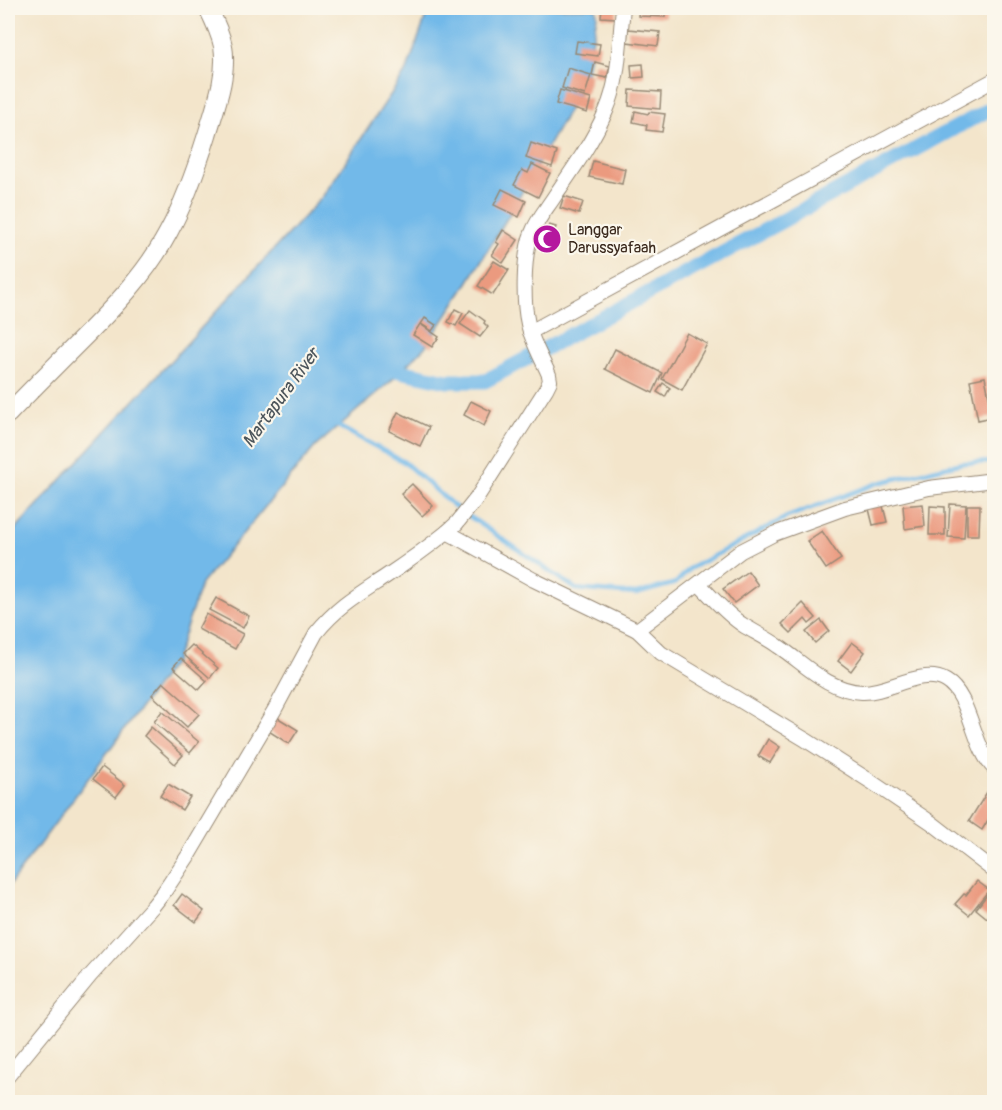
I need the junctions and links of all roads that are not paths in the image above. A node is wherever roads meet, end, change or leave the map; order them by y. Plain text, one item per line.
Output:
1 (208, 8) edge
2 (623, 8) edge
3 (994, 80) edge
4 (531, 335) junction
5 (8, 414) edge
6 (994, 480) edge
7 (452, 527) junction
8 (697, 586) junction
9 (637, 630) junction
10 (994, 768) edge
11 (994, 871) edge
12 (8, 1076) edge

1 - 5 street
2 - 4 street
3 - 4 street
4 - 7 street
6 - 8 street
7 - 9 street
7 - 12 street
8 - 9 street
8 - 10 street
9 - 11 street

